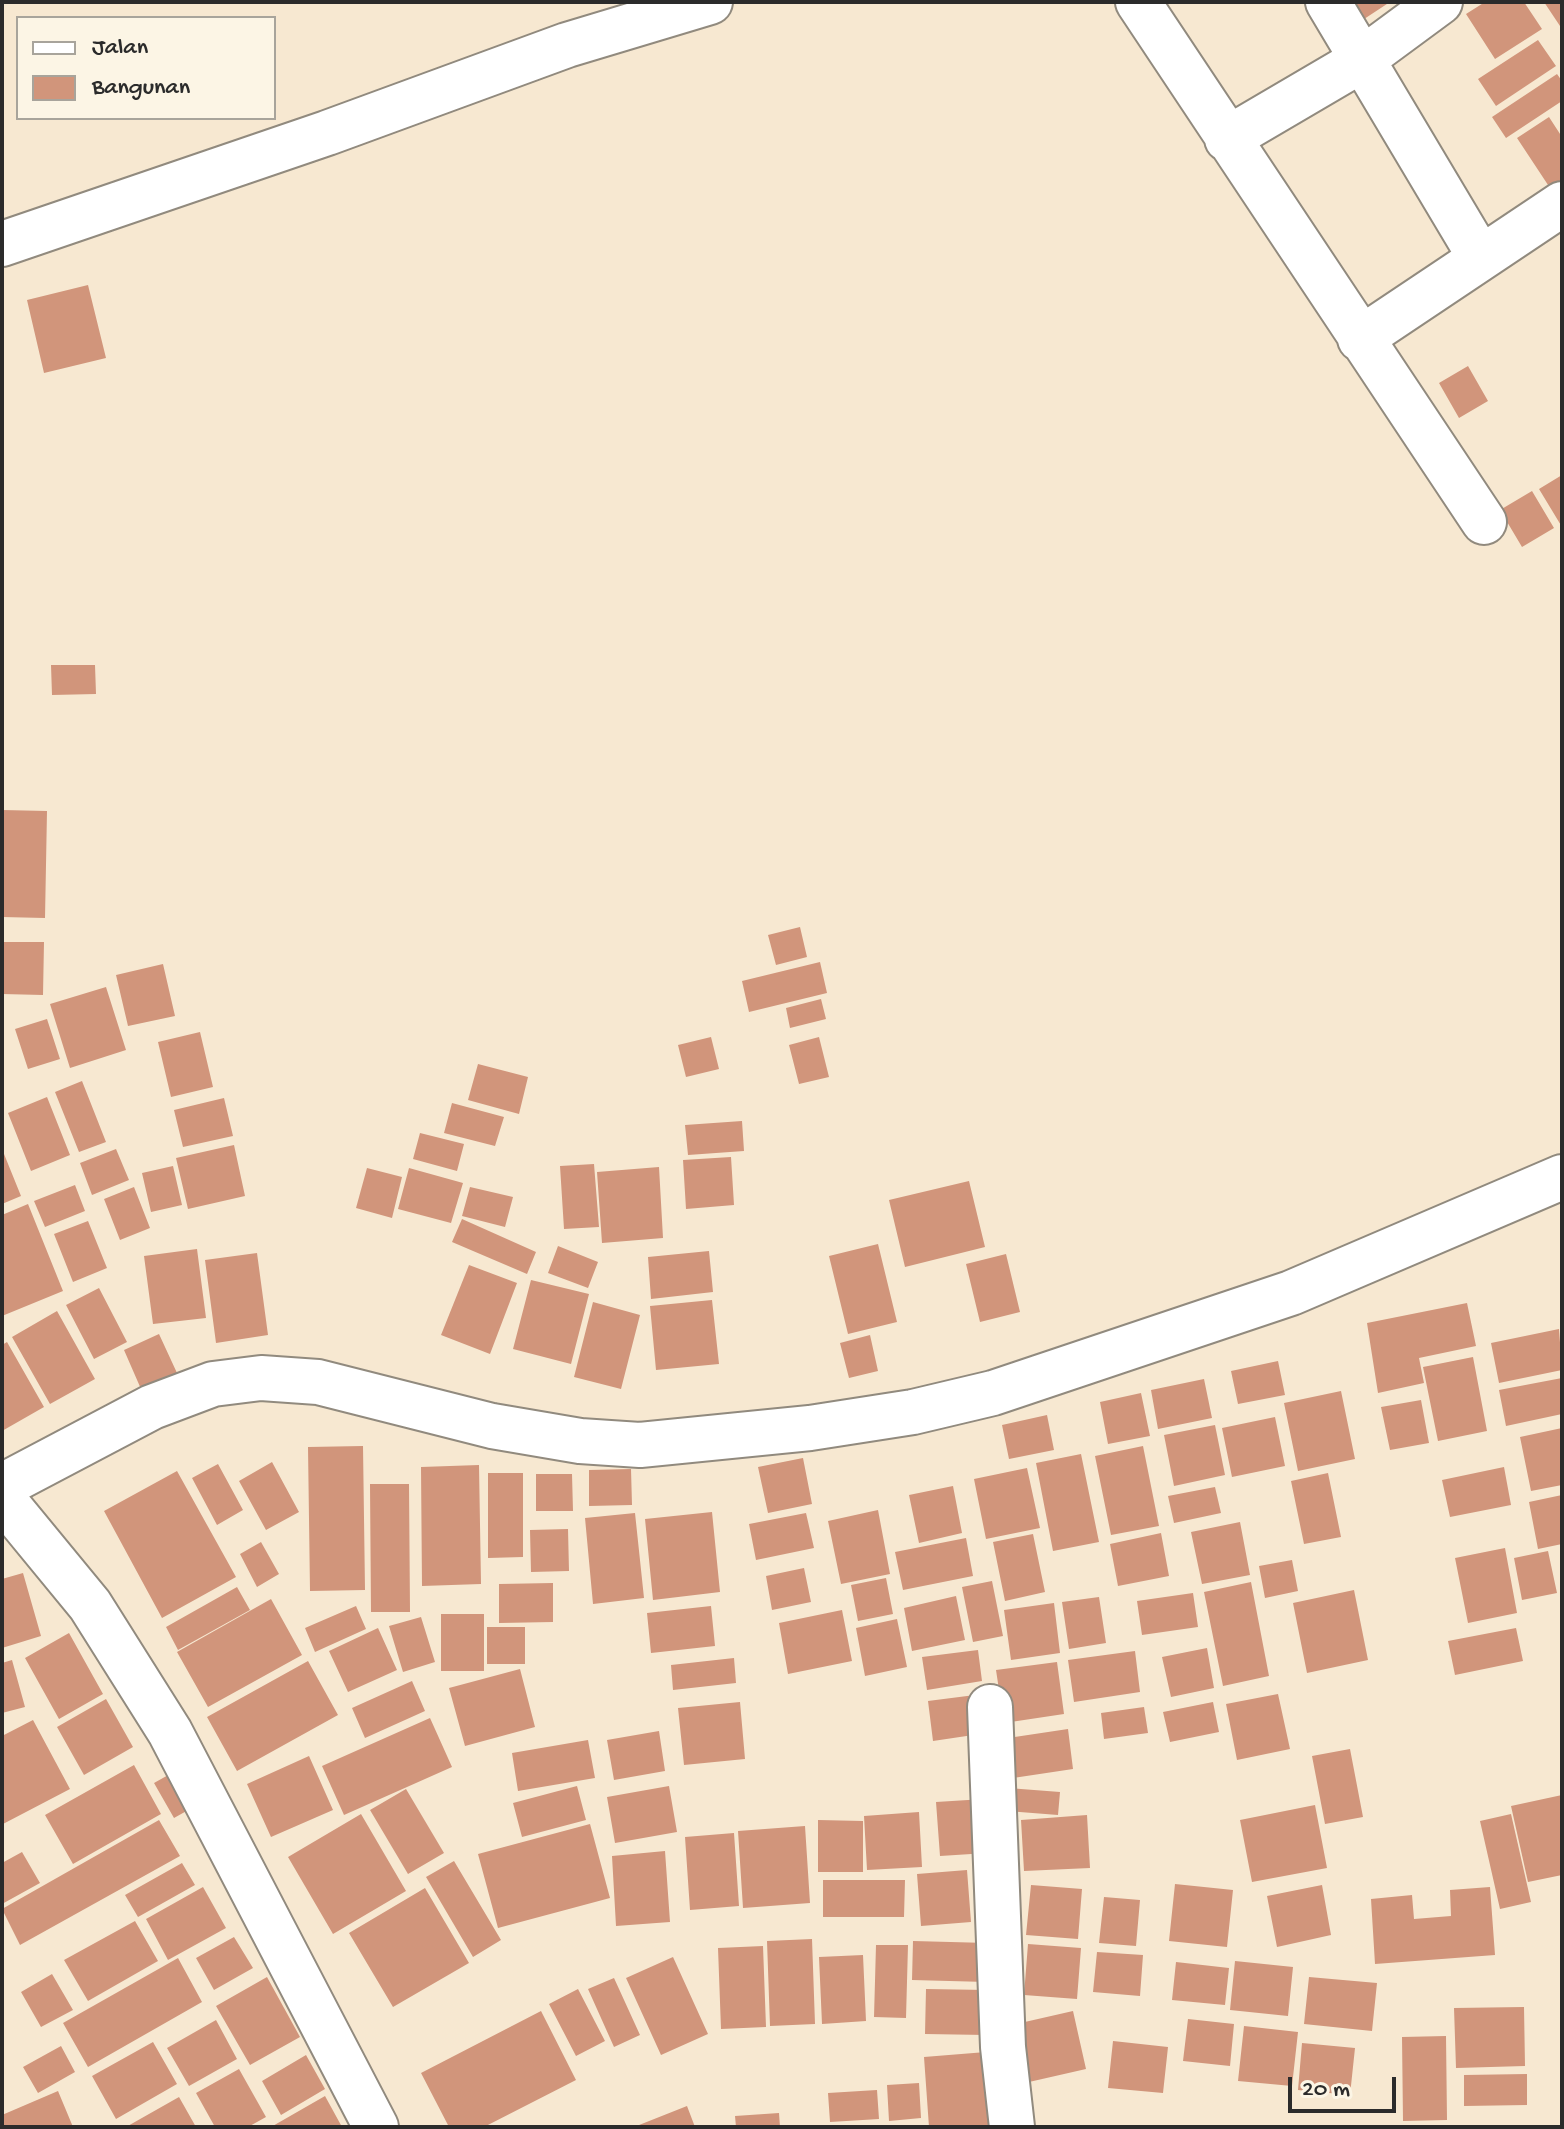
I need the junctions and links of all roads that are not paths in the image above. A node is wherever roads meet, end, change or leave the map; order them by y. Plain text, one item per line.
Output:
1 (710, 2) edge
2 (1138, 2) edge
3 (1328, 2) edge
4 (1440, 2) edge
5 (1360, 61) junction
6 (1227, 139) junction
7 (1562, 204) edge
8 (2, 244) edge
9 (1480, 257) junction
10 (1360, 339) junction
11 (1484, 522) dead end
12 (1562, 1177) edge
13 (2, 1486) edge
14 (2, 1498) edge
15 (990, 1707) dead end
16 (376, 2127) edge
17 (1012, 2127) edge

1 - 8 main road
2 - 6 main road
3 - 5 main road
4 - 5 main road
5 - 6 main road
5 - 9 main road
6 - 10 main road
7 - 9 main road
9 - 10 main road
10 - 11 main road
12 - 13 main road
14 - 16 main road
15 - 17 main road

